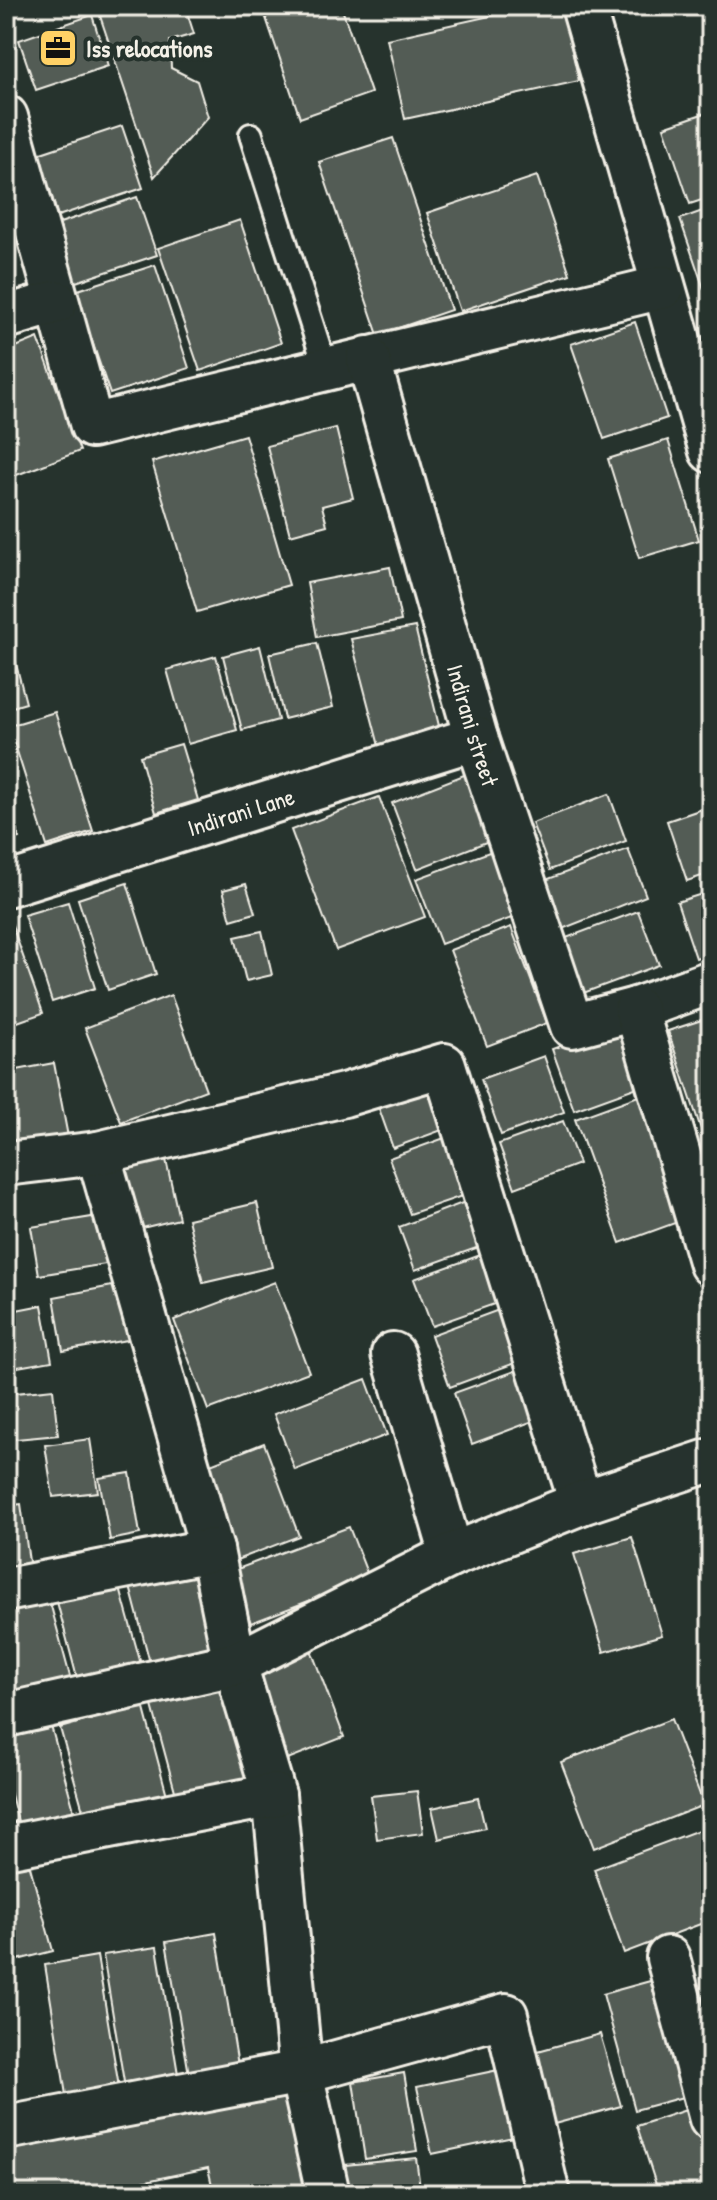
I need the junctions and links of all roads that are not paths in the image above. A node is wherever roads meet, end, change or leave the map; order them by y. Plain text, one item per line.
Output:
1 (583, 6) edge
2 (6, 117) edge
3 (251, 135) dead end
4 (663, 287) junction
5 (56, 302) junction
6 (6, 317) edge
7 (368, 358) junction
8 (326, 369) junction
9 (711, 451) edge
10 (476, 738) junction
11 (6, 885) edge
12 (711, 982) edge
13 (636, 1009) junction
14 (98, 1153) junction
15 (6, 1164) edge
16 (711, 1264) edge
17 (393, 1354) dead end
18 (711, 1460) edge
19 (581, 1503) junction
20 (212, 1550) junction
21 (452, 1555) junction
22 (6, 1590) edge
23 (235, 1664) junction
24 (6, 1715) edge
25 (274, 1795) junction
26 (6, 1847) edge
27 (668, 1958) dead end
28 (301, 2072) junction
29 (711, 2119) edge
30 (6, 2128) edge
31 (328, 2194) edge
32 (548, 2194) edge

1 - 4 street
2 - 5 street
3 - 8 lane
4 - 7 street
4 - 9 street
5 - 6 street
5 - 8 street
7 - 8 street
7 - 10 street, Indirani street
10 - 11 street, Indirani Lane
10 - 13 street, Indirani street
12 - 13 street, Indirani street
13 - 16 street
14 - 15 street
14 - 19 street
14 - 20 street
17 - 21 street
18 - 19 street
19 - 21 street
20 - 22 street
20 - 23 street
21 - 23 street
23 - 24 street
23 - 25 street
25 - 26 street
25 - 28 street
27 - 29 street
28 - 30 street
28 - 31 street
28 - 32 street

